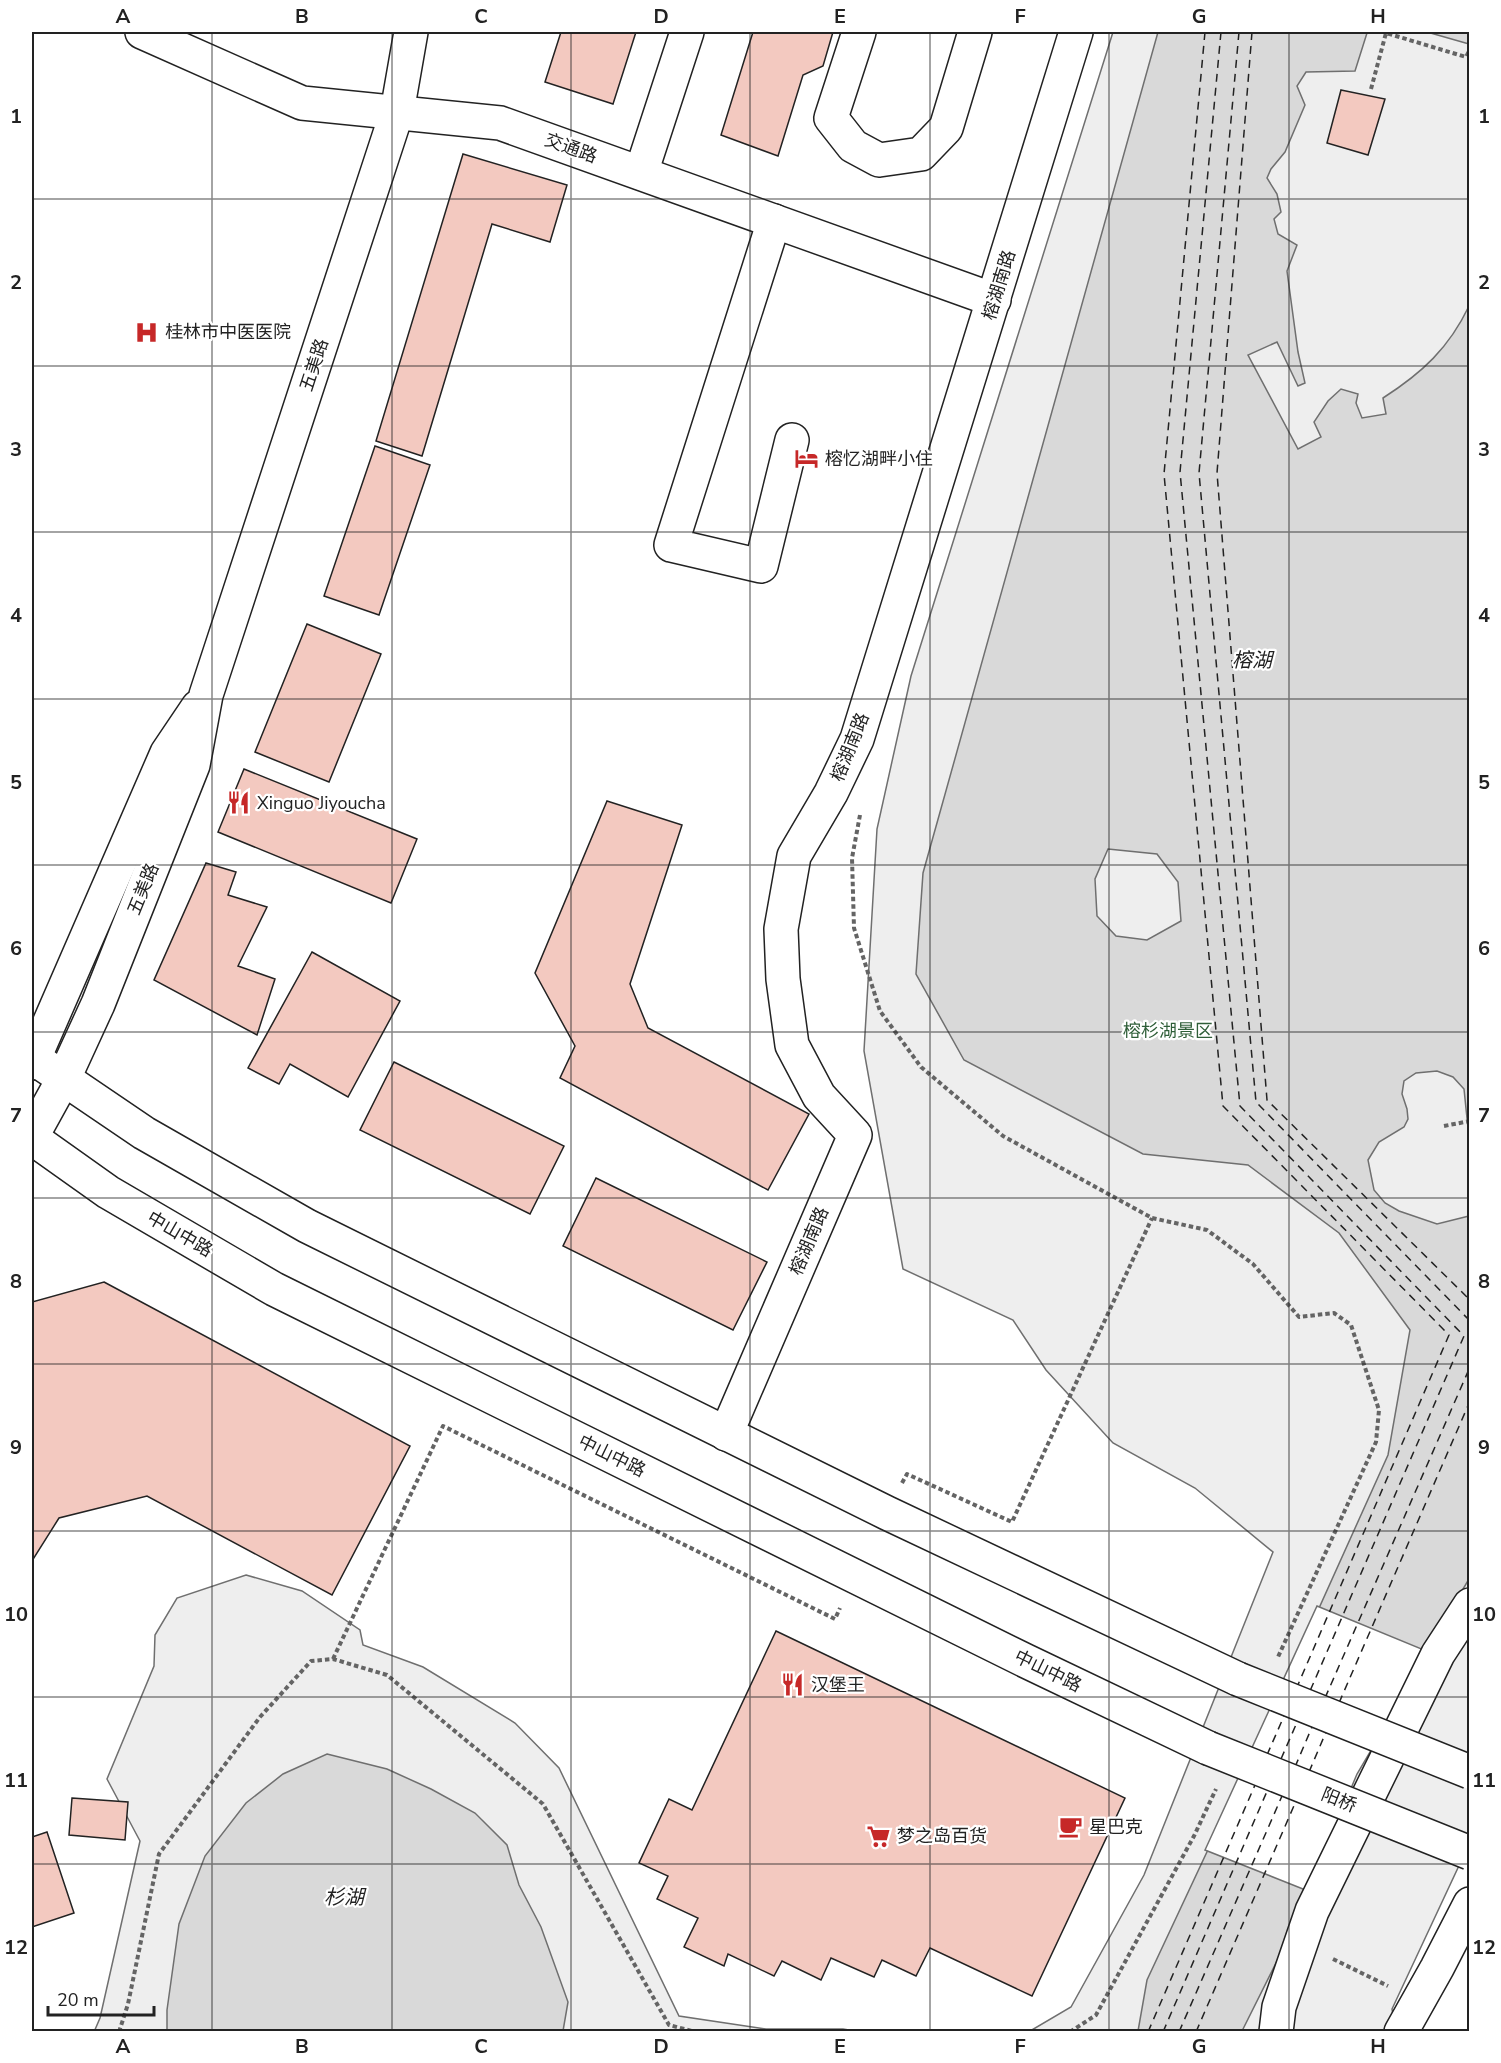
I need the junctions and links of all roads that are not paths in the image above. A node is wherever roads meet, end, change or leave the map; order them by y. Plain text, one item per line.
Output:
1 (142, 32) edge
2 (411, 32) edge
3 (687, 32) edge
4 (859, 32) edge
5 (975, 32) edge
6 (1076, 32) edge
7 (397, 112) junction
8 (641, 173) junction
9 (774, 221) junction
10 (994, 300) junction
11 (792, 440) dead end
12 (206, 695) junction
13 (32, 1059) edge
14 (64, 1078) junction
15 (32, 1137) edge
16 (726, 1434) junction
17 (1470, 1605) edge
18 (1208, 1748) joint
19 (1470, 1773) edge
20 (1470, 1853) edge
21 (1470, 1904) edge
22 (1276, 2031) edge
23 (1401, 2031) edge

1 - 7 main road, 交通路
2 - 7 main road, 五美路
3 - 8 main road
4 - 5 main road
6 - 10 main road, 榕湖南路
7 - 8 main road, 交通路
7 - 12 main road, 五美路
8 - 9 main road, 交通路
9 - 10 main road, 交通路
9 - 11 main road
10 - 16 main road, 榕湖南路
12 - 13 main road, 五美路
12 - 14 main road, 五美路
13 - 14 main road
14 - 15 main road, 五美路
14 - 16 main road
15 - 18 main road, 中山中路
16 - 19 main road, bridge
17 - 22 main road
18 - 20 main road, 阳桥, bridge
21 - 23 main road

